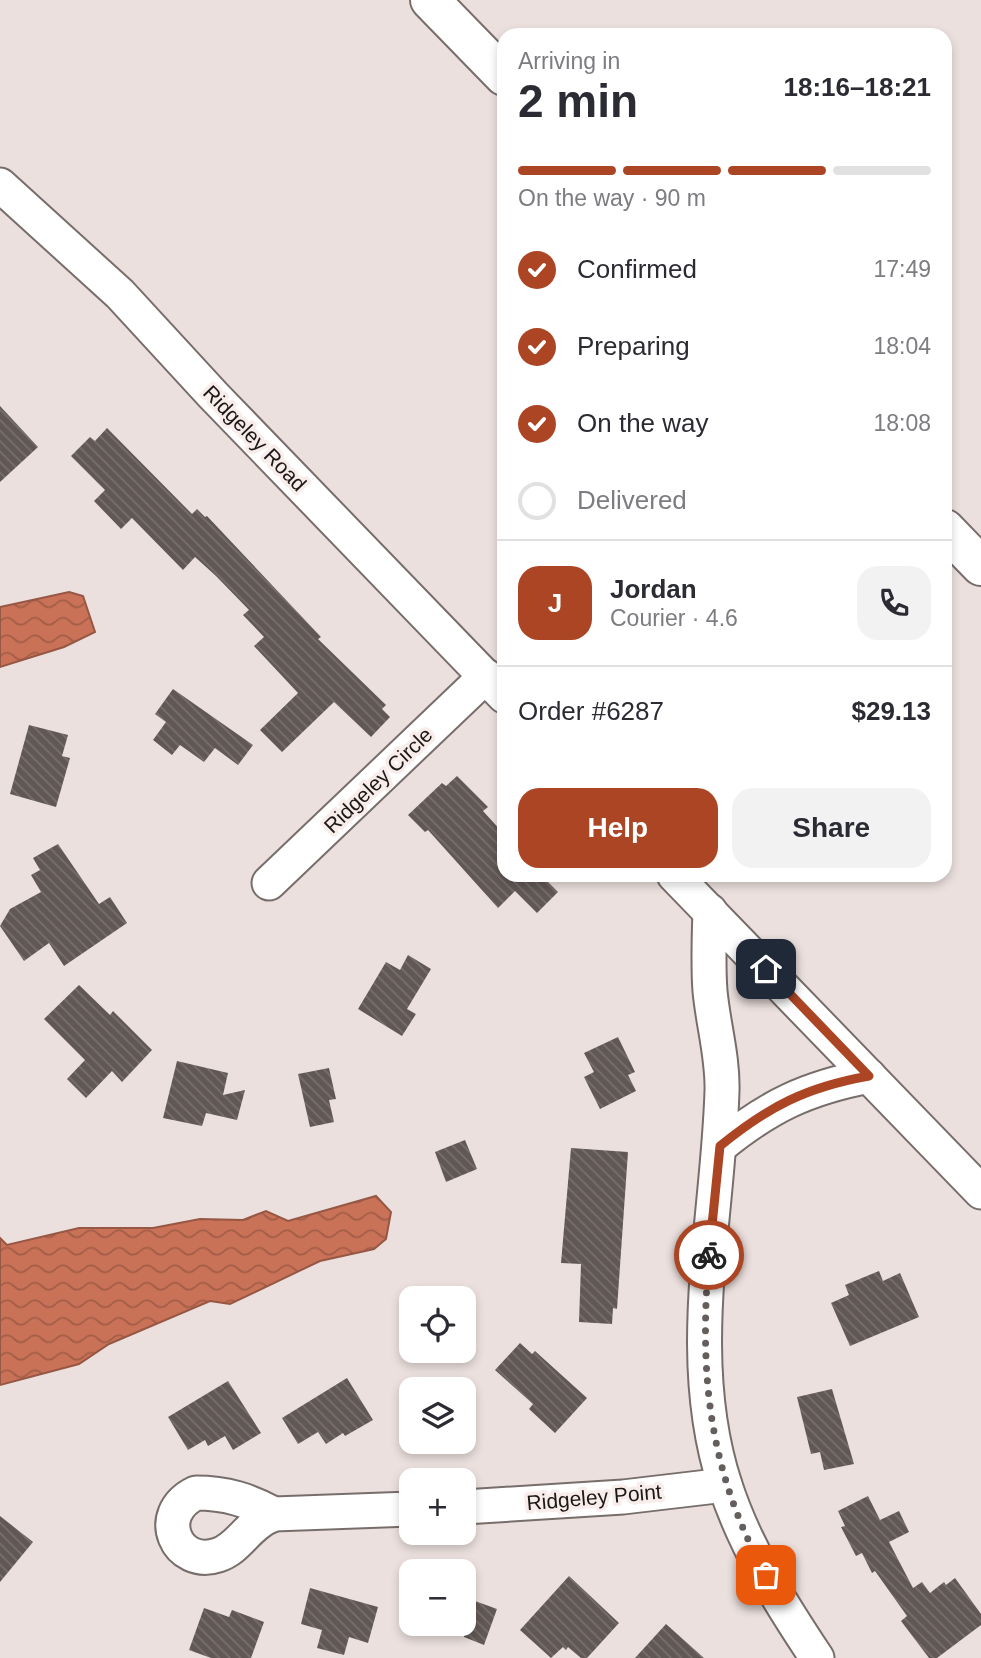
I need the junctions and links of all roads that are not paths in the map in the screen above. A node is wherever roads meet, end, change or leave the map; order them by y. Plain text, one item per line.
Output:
1 (430, 0) edge
2 (497, 69) edge
3 (0, 185) edge
4 (952, 536) edge
5 (981, 566) edge
6 (495, 686) edge
7 (681, 882) edge
8 (269, 883) dead end
9 (710, 911) junction
10 (869, 1076) junction
11 (720, 1146) junction
12 (981, 1192) edge
13 (725, 1485) junction
14 (476, 1506) edge
15 (399, 1509) edge
16 (274, 1514) dead end
17 (817, 1658) edge

1 - 2 street
3 - 6 street, Ridgeley Road
4 - 5 street
6 - 8 street, Ridgeley Circle
7 - 9 street
9 - 10 street
9 - 11 street
10 - 11 street
10 - 12 street
11 - 13 street
13 - 14 street, Ridgeley Point
13 - 17 street
15 - 16 street

